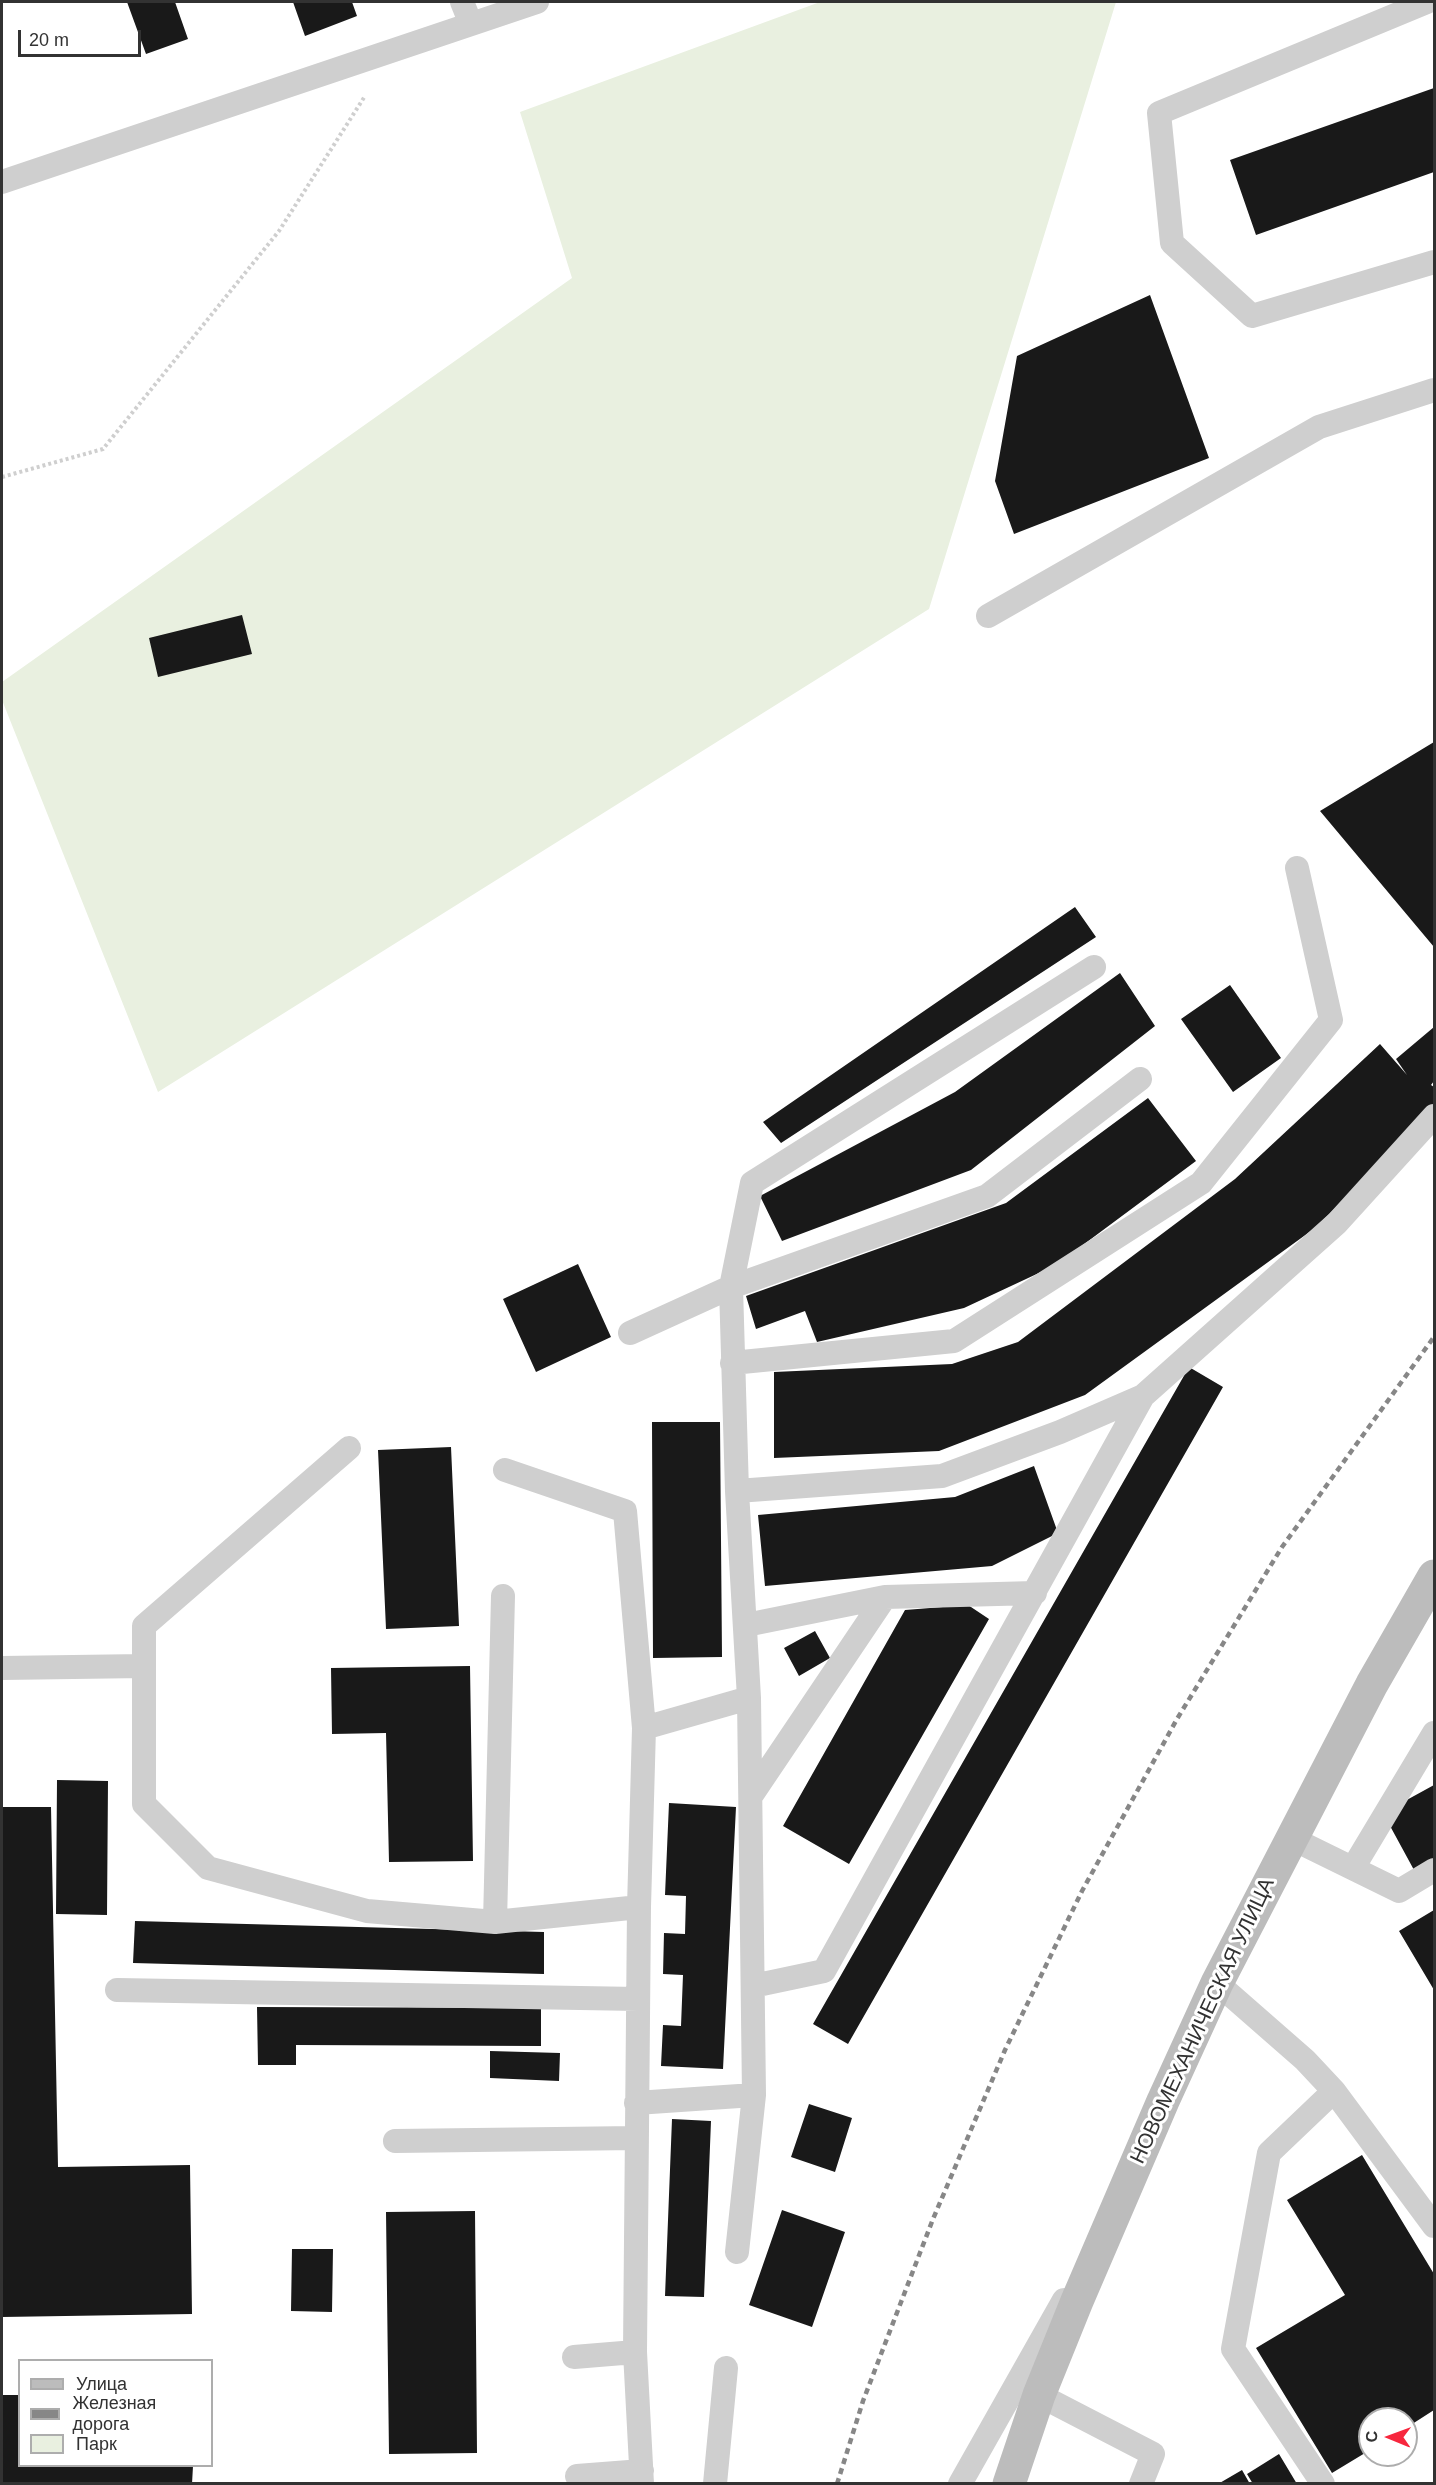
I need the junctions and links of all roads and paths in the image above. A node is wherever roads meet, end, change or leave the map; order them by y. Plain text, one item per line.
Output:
1 (462, 2) edge
2 (537, 2) edge
3 (1427, 2) edge
4 (471, 24) junction
5 (395, 50) junction
6 (2, 182) edge
7 (1434, 262) edge
8 (1434, 390) edge
9 (2, 477) edge
10 (988, 616) dead end
11 (1296, 868) dead end
12 (1094, 967) dead end
13 (1140, 1079) dead end
14 (1434, 1116) edge
15 (731, 1287) junction
16 (630, 1333) dead end
17 (732, 1363) junction
18 (1143, 1396) junction
19 (349, 1448) dead end
20 (505, 1470) dead end
21 (737, 1491) junction
22 (1434, 1576) edge
23 (1035, 1593) junction
24 (503, 1596) dead end
25 (885, 1598) junction
26 (746, 1625) junction
27 (144, 1666) junction
28 (2, 1668) edge
29 (749, 1698) junction
30 (644, 1728) junction
31 (1434, 1734) edge
32 (751, 1796) junction
33 (1291, 1838) junction
34 (1353, 1868) junction
35 (1434, 1870) edge
36 (639, 1907) junction
37 (495, 1922) junction
38 (1217, 1983) junction
39 (753, 1986) junction
40 (117, 1990) dead end
41 (638, 1999) junction
42 (1334, 2091) junction
43 (754, 2095) junction
44 (636, 2103) junction
45 (636, 2138) junction
46 (395, 2141) dead end
47 (1116, 2209) junction
48 (1434, 2226) edge
49 (736, 2252) dead end
50 (635, 2352) junction
51 (574, 2358) dead end
52 (726, 2368) dead end
53 (1039, 2395) junction
54 (577, 2476) dead end
55 (642, 2477) edge
56 (714, 2484) edge
57 (960, 2484) edge
58 (1009, 2484) edge
59 (1141, 2484) edge
60 (1323, 2484) edge

1 - 4 lane
2 - 4 lane
3 - 7 lane
4 - 5 lane
5 - 6 lane
5 - 9 path
8 - 10 lane
11 - 17 lane
12 - 15 lane
13 - 15 lane
14 - 18 lane
15 - 16 lane
15 - 17 lane
17 - 21 lane
18 - 21 lane
18 - 23 lane
19 - 27 lane
20 - 30 lane
21 - 26 lane
22 - 33 main road, НОВОМЕХАНИЧЕСКАЯ УЛИЦА
23 - 25 lane
23 - 39 lane
24 - 37 lane
25 - 26 lane
25 - 32 lane
26 - 29 lane
27 - 28 lane
27 - 37 lane
29 - 30 lane
29 - 32 lane
30 - 36 lane
31 - 34 lane
32 - 39 lane
33 - 34 lane
33 - 38 main road, НОВОМЕХАНИЧЕСКАЯ УЛИЦА
34 - 35 lane
36 - 37 lane
36 - 41 lane
38 - 42 lane
38 - 47 main road, НОВОМЕХАНИЧЕСКАЯ УЛИЦА
39 - 43 lane
40 - 41 lane
41 - 44 lane
42 - 48 lane
42 - 60 lane
43 - 44 lane
43 - 49 lane
44 - 45 lane
45 - 46 lane
45 - 50 lane
47 - 53 main road, НОВОМЕХАНИЧЕСКАЯ УЛИЦА
47 - 57 lane
50 - 51 lane
50 - 55 lane
52 - 56 lane
53 - 58 main road, НОВОМЕХАНИЧЕСКАЯ УЛИЦА
53 - 59 lane
54 - 55 lane

